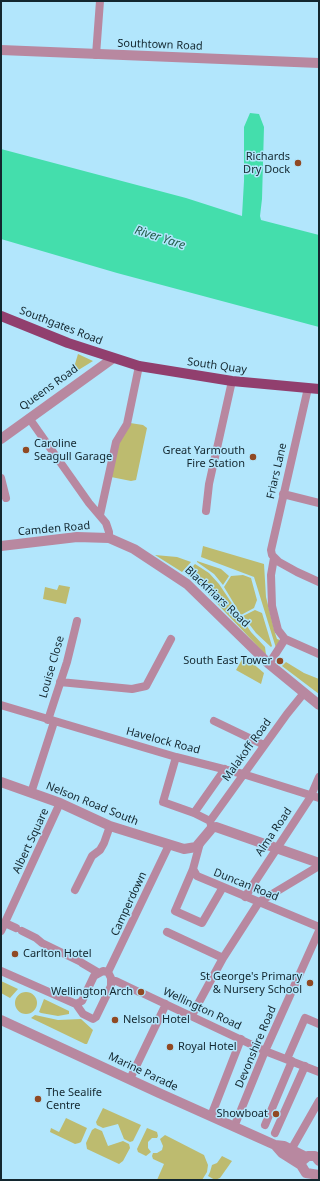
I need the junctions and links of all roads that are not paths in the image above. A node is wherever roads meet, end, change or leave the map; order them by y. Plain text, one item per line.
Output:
1 (100, 1) edge
2 (1, 50) edge
3 (96, 55) junction
4 (319, 63) edge
5 (1, 316) edge
6 (112, 358) junction
7 (139, 366) junction
8 (232, 381) junction
9 (308, 388) junction
10 (319, 389) edge
11 (29, 418) junction
12 (2, 436) edge
13 (1, 478) edge
14 (283, 494) junction
15 (6, 498) dead end
16 (319, 503) edge
17 (206, 511) dead end
18 (100, 515) junction
19 (109, 538) junction
20 (1, 548) edge
21 (276, 560) junction
22 (319, 582) edge
23 (76, 621) dead end
24 (171, 639) dead end
25 (285, 639) junction
26 (319, 654) edge
27 (269, 664) junction
28 (60, 682) junction
29 (304, 693) junction
30 (1, 705) edge
31 (319, 705) edge
32 (51, 721) junction
33 (214, 721) dead end
34 (264, 746) junction
35 (176, 757) junction
36 (225, 769) junction
37 (244, 774) junction
38 (319, 777) edge
39 (1, 782) edge
40 (32, 792) junction
41 (315, 796) edge
42 (60, 803) junction
43 (194, 813) junction
44 (211, 824) junction
45 (110, 826) junction
46 (200, 843) junction
47 (168, 845) junction
48 (276, 848) junction
49 (319, 865) edge
50 (193, 869) junction
51 (223, 887) junction
52 (75, 890) dead end
53 (244, 897) junction
54 (259, 902) junction
55 (5, 922) junction
56 (319, 927) edge
57 (1, 931) edge
58 (167, 932) dead end
59 (319, 932) edge
60 (223, 958) junction
61 (1, 971) edge
62 (108, 972) junction
63 (98, 973) junction
64 (111, 981) junction
65 (76, 1004) junction
66 (166, 1004) junction
67 (192, 1015) junction
68 (1, 1020) edge
69 (319, 1024) edge
70 (241, 1039) junction
71 (265, 1051) junction
72 (289, 1060) junction
73 (305, 1066) junction
74 (319, 1072) edge
75 (130, 1079) junction
76 (319, 1101) edge
77 (210, 1116) junction
78 (265, 1125) dead end
79 (234, 1127) junction
80 (275, 1133) dead end
81 (275, 1145) junction
82 (291, 1150) junction
83 (312, 1158) edge
84 (317, 1173) edge

1 - 3 street
2 - 3 street, Southtown Road
3 - 4 street, Southtown Road
5 - 6 main road, Southgates Road
6 - 7 main road, South Quay
6 - 11 street, Queens Road
7 - 8 main road, South Quay
7 - 18 street
8 - 9 main road, South Quay
8 - 17 street
9 - 10 main road, South Quay
9 - 14 street, Friars Lane
11 - 12 street, Queens Road
11 - 18 street
13 - 15 street
14 - 16 street
14 - 21 street, Friars Lane
18 - 19 street
19 - 20 street, Camden Road
19 - 27 street, Blackfriars Road
21 - 22 street
21 - 25 street, Friars Lane
23 - 28 street, Louise Close
24 - 28 street
25 - 26 street
25 - 27 street
27 - 29 street, Blackfriars Road
28 - 32 street, Louise Close
29 - 31 street, Blackfriars Road
29 - 34 street, Malakoff Road
30 - 32 street, Havelock Road
32 - 35 street, Havelock Road
32 - 40 street, Louise Close
33 - 34 street
34 - 37 street, Malakoff Road
35 - 36 street, Havelock Road
35 - 43 street
36 - 37 street, Havelock Road
36 - 43 street
37 - 41 street, Havelock Road
37 - 44 street, Malakoff Road
38 - 41 street, Alma Road
39 - 40 street, Nelson Road South
40 - 42 street, Nelson Road South
41 - 48 street, Alma Road
42 - 45 street, Nelson Road South
42 - 55 street, Albert Square
43 - 44 street
44 - 46 street
44 - 48 street
45 - 47 street, Nelson Road South
45 - 52 street
46 - 47 street, Nelson Road South
46 - 50 street
47 - 62 street, Camperdown
48 - 49 street
48 - 53 street, Alma Road
49 - 54 street
50 - 51 street, Duncan Road
50 - 51 street
51 - 53 street, Duncan Road
53 - 54 street, Duncan Road
54 - 56 street, Duncan Road
54 - 60 street
55 - 57 street, Albert Square
55 - 63 street
58 - 60 street
59 - 71 street, Devonshire Road
60 - 67 street
61 - 65 street
62 - 63 street
62 - 64 street
63 - 65 street
64 - 65 street
64 - 66 street, Wellington Road
66 - 67 street, Wellington Road
66 - 75 street
67 - 70 street, Wellington Road
68 - 75 street, Marine Parade
69 - 72 street
70 - 71 street, Wellington Road
70 - 77 street
71 - 72 street, Wellington Road
71 - 79 street, Devonshire Road
72 - 73 street, Wellington Road
72 - 78 street
73 - 74 street, Wellington Road
73 - 80 street
75 - 77 street, Marine Parade
76 - 82 street
77 - 79 street, Marine Parade
79 - 81 street, Marine Parade
81 - 82 street, Marine Parade
81 - 83 street, Marine Parade
82 - 83 street, Marine Parade
83 - 84 street, Marine Parade

